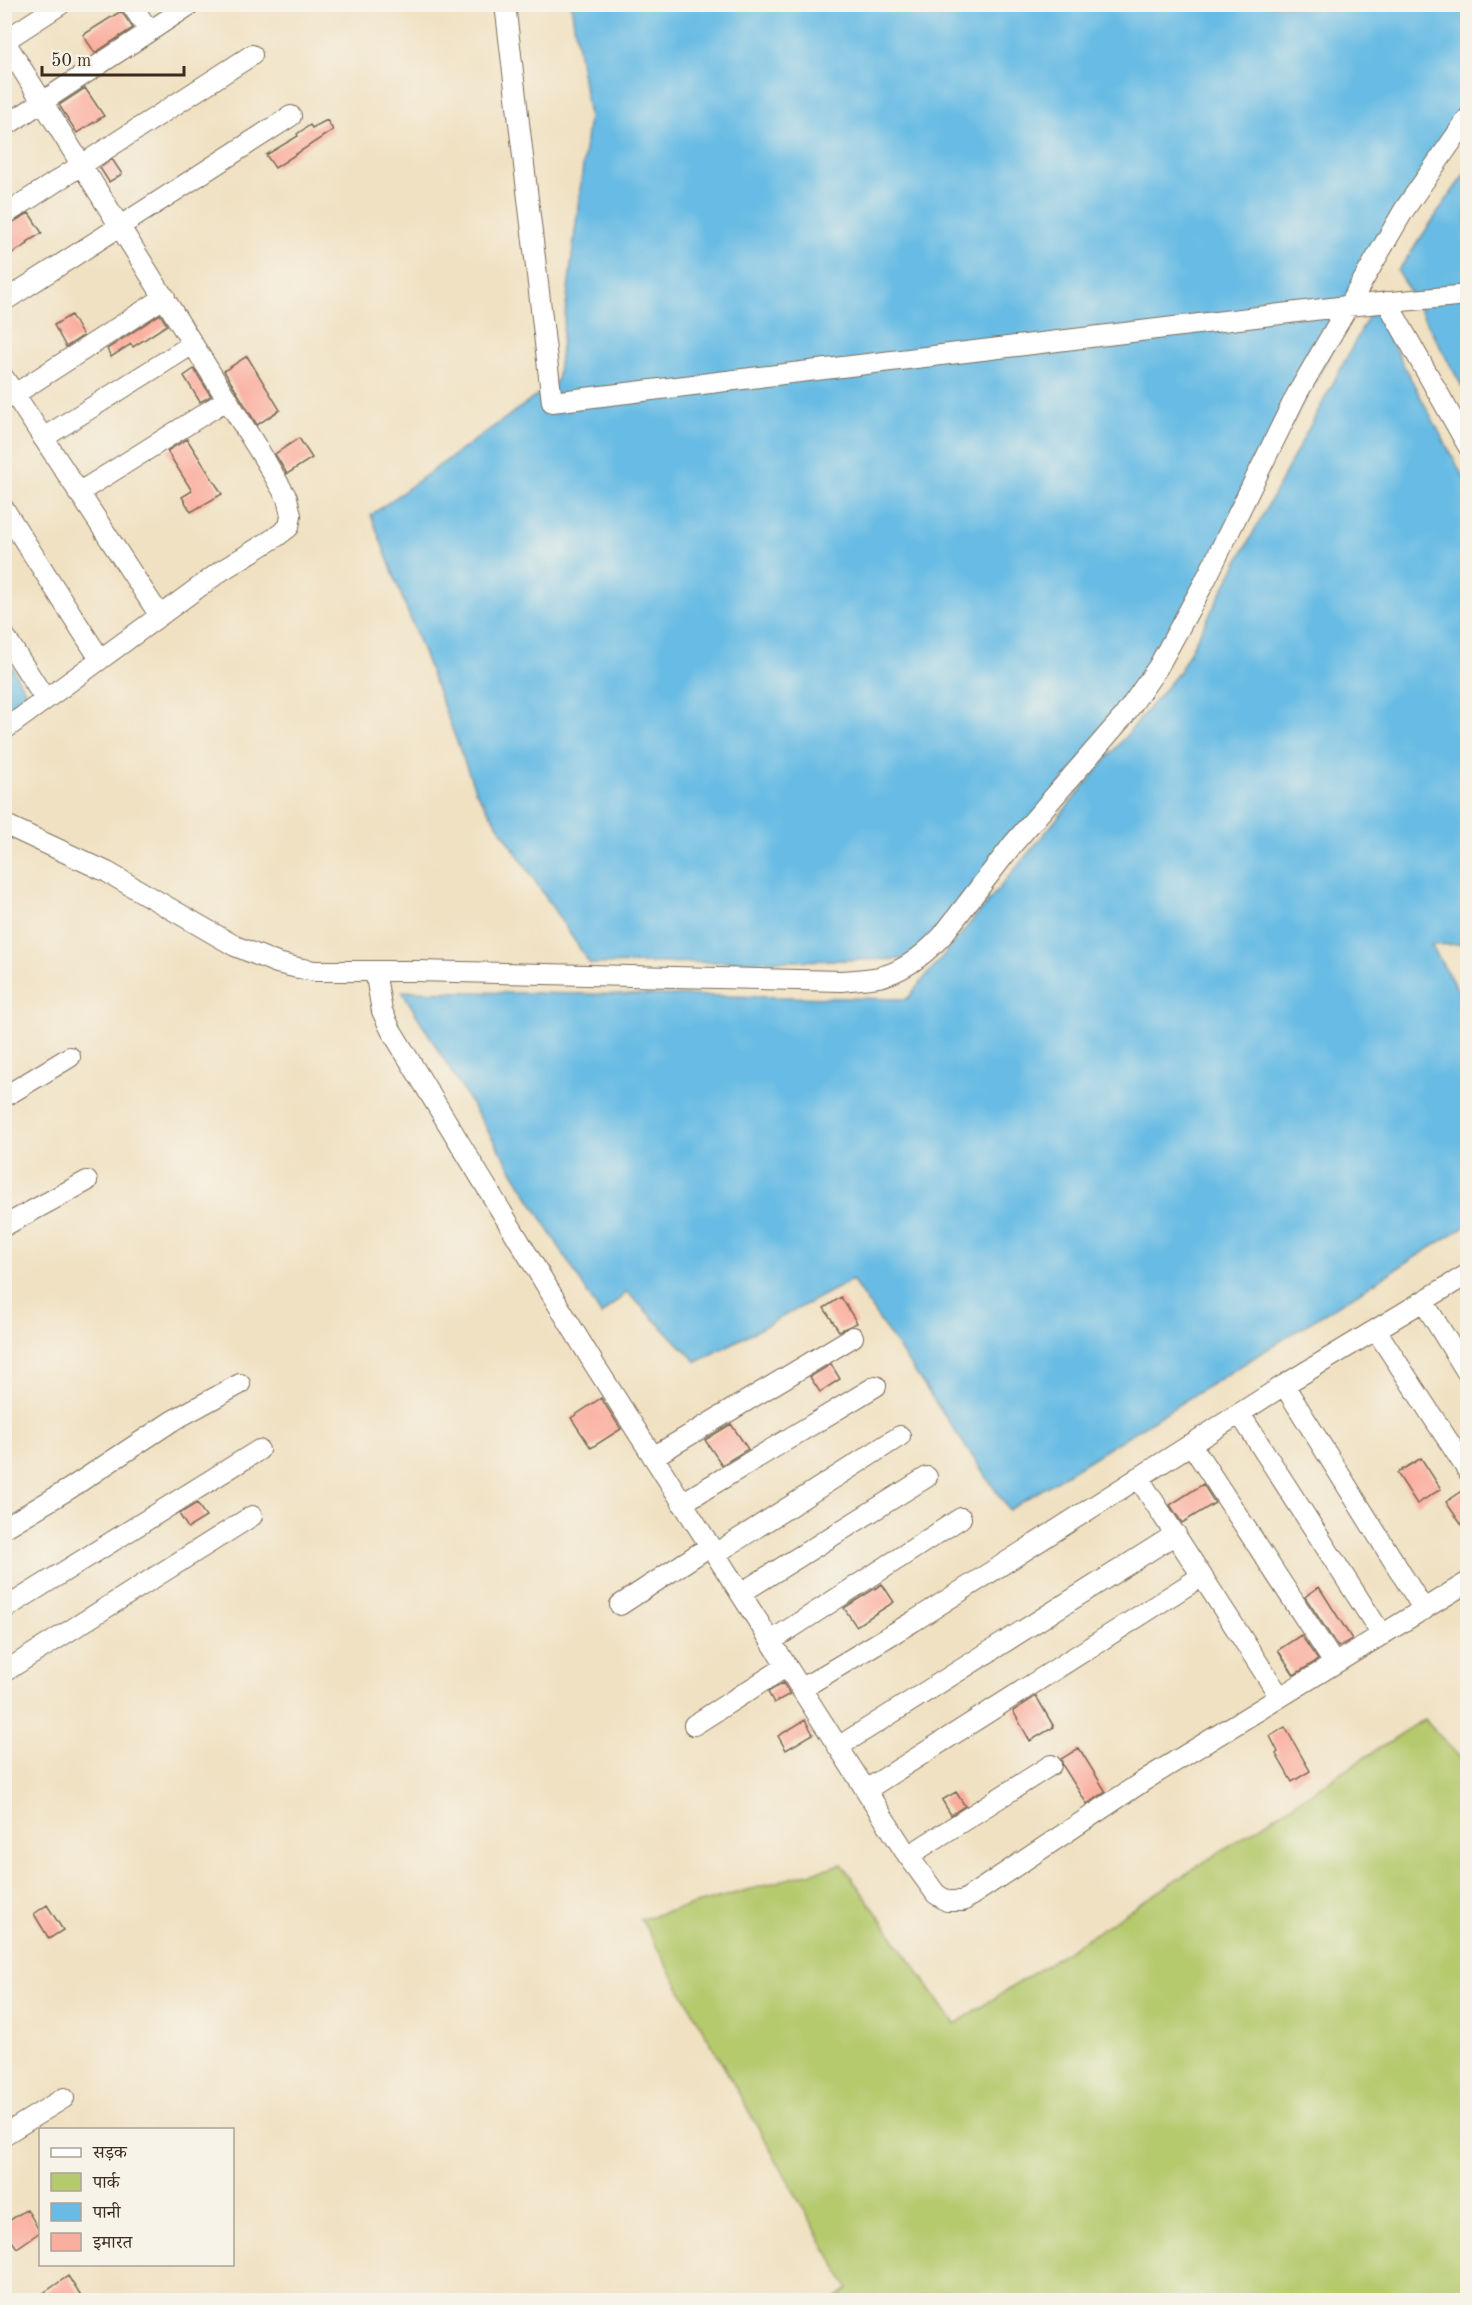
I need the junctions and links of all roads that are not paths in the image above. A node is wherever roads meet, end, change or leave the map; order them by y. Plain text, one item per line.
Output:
1 (61, 4) edge
2 (131, 4) edge
3 (190, 4) edge
4 (505, 4) edge
5 (149, 31) junction
6 (5, 41) edge
7 (252, 56) dead end
8 (43, 100) junction
9 (291, 116) dead end
10 (1467, 118) edge
11 (4, 127) edge
12 (82, 165) junction
13 (4, 215) edge
14 (119, 226) junction
15 (1467, 295) edge
16 (165, 297) junction
17 (4, 301) edge
18 (1387, 302) junction
19 (1347, 306) junction
20 (193, 344) junction
21 (10, 386) edge
22 (228, 399) junction
23 (43, 438) junction
24 (1467, 446) edge
25 (78, 493) junction
26 (4, 509) edge
27 (160, 616) junction
28 (4, 634) edge
29 (100, 659) junction
30 (45, 699) junction
31 (4, 730) edge
32 (4, 824) edge
33 (375, 972) junction
34 (70, 1057) dead end
35 (4, 1097) edge
36 (87, 1181) dead end
37 (4, 1226) edge
38 (1466, 1279) edge
39 (1423, 1301) junction
40 (1376, 1330) junction
41 (853, 1337) dead end
42 (1467, 1374) edge
43 (240, 1384) dead end
44 (1284, 1385) junction
45 (876, 1386) dead end
46 (1240, 1414) junction
47 (900, 1436) dead end
48 (1191, 1444) junction
49 (259, 1450) dead end
50 (654, 1457) junction
51 (1467, 1471) edge
52 (927, 1477) dead end
53 (1138, 1477) junction
54 (682, 1503) junction
55 (252, 1516) dead end
56 (961, 1518) dead end
57 (4, 1528) edge
58 (1176, 1534) junction
59 (713, 1550) junction
60 (1202, 1576) junction
61 (1464, 1591) edge
62 (741, 1593) junction
63 (620, 1605) dead end
64 (4, 1609) edge
65 (1424, 1610) junction
66 (1382, 1635) junction
67 (771, 1641) junction
68 (1334, 1663) junction
69 (787, 1666) junction
70 (4, 1672) edge
71 (801, 1689) junction
72 (1280, 1696) junction
73 (694, 1725) dead end
74 (838, 1747) junction
75 (1051, 1765) dead end
76 (866, 1791) junction
77 (908, 1856) junction
78 (64, 2097) dead end
79 (4, 2135) edge

1 - 6 street
2 - 5 street
3 - 5 street
4 - 19 street
5 - 8 street
6 - 8 street
7 - 12 street
8 - 11 street
8 - 12 street
9 - 14 street
10 - 19 street
12 - 13 street
12 - 14 street
14 - 16 street
14 - 17 street
15 - 18 street
16 - 20 street
16 - 21 street
18 - 19 street
18 - 24 street
19 - 33 street
20 - 22 street
20 - 23 street
21 - 23 street
22 - 25 street
22 - 27 street
23 - 25 street
25 - 27 street
26 - 29 street
27 - 29 street
28 - 30 street
29 - 30 street
30 - 31 street
32 - 33 street
33 - 50 street
34 - 35 street
36 - 37 street
38 - 39 street
39 - 40 street
39 - 42 street
40 - 44 street
40 - 51 street
41 - 50 street
43 - 57 street
44 - 46 street
44 - 65 street
45 - 54 street
46 - 48 street
46 - 66 street
47 - 59 street
48 - 53 street
48 - 68 street
49 - 64 street
50 - 54 street
52 - 62 street
53 - 58 street
53 - 71 street
54 - 59 street
55 - 70 street
56 - 67 street
58 - 60 street
58 - 74 street
59 - 62 street
59 - 63 street
60 - 72 street
60 - 76 street
61 - 65 street
62 - 67 street
65 - 66 street
66 - 68 street
67 - 69 street
68 - 72 street
69 - 71 street
69 - 73 street
71 - 74 street
72 - 77 street
74 - 76 street
75 - 77 street
76 - 77 street
78 - 79 street

